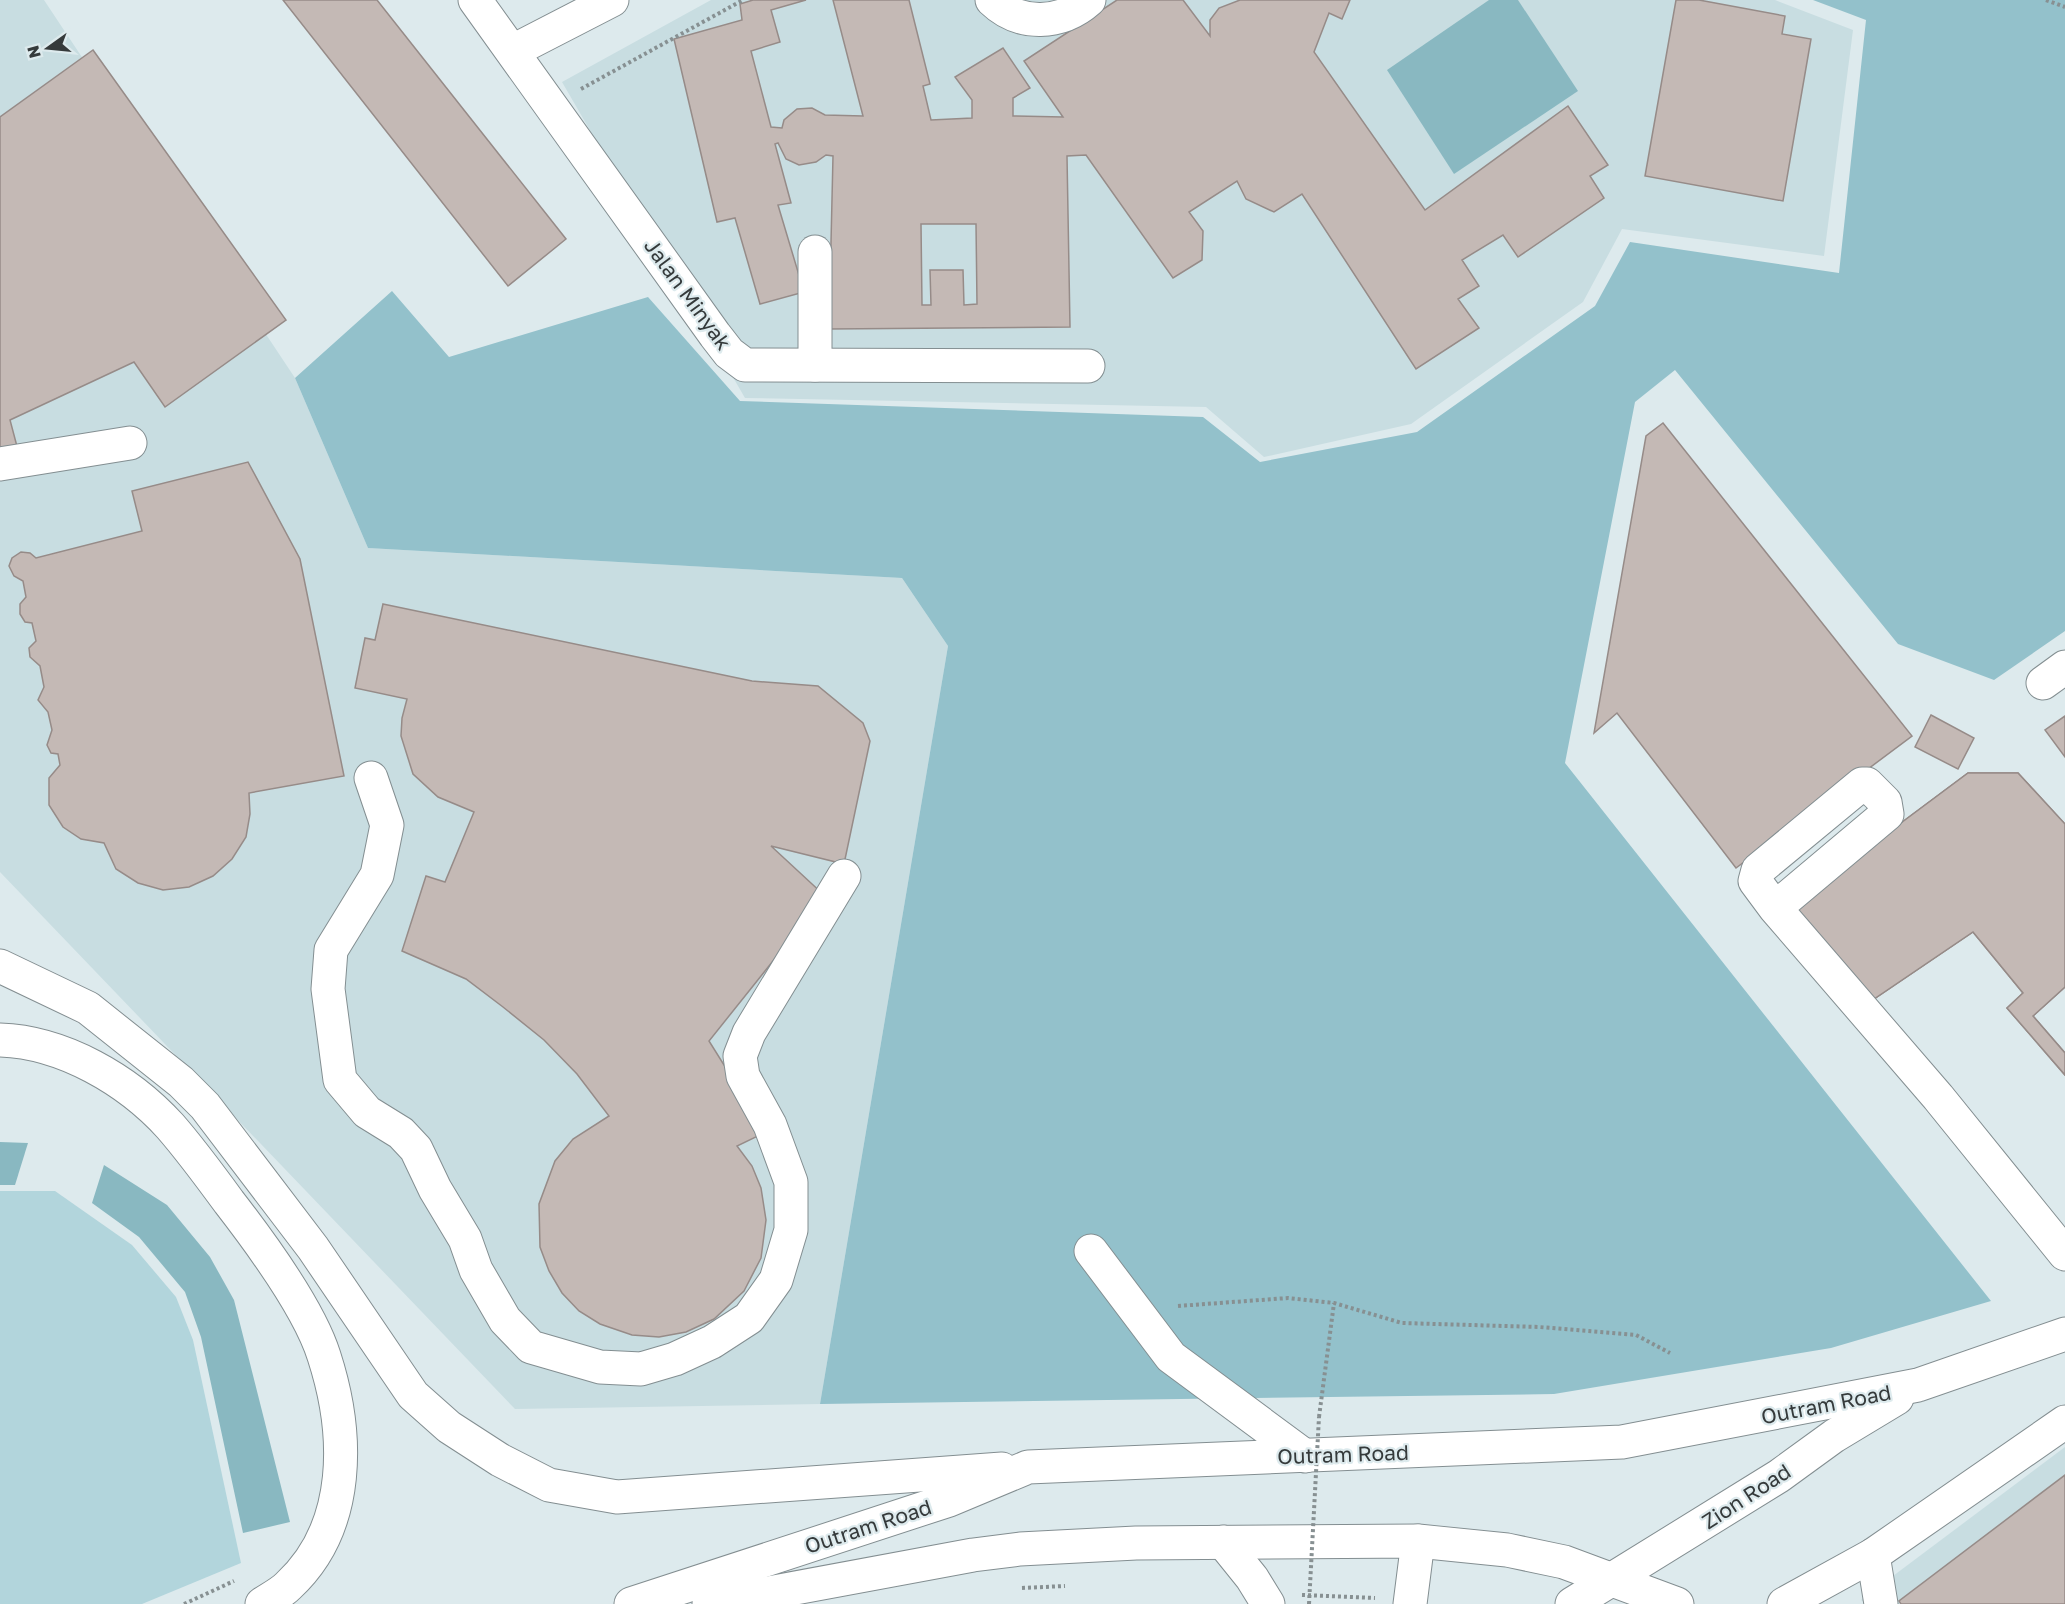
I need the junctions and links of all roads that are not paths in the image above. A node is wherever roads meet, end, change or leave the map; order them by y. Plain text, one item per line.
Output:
1 (475, 0) edge
2 (612, 0) edge
3 (992, 0) edge
4 (1089, 0) edge
5 (513, 51) junction
6 (815, 252) dead end
7 (815, 365) junction
8 (1088, 366) dead end
9 (130, 442) dead end
10 (0, 464) edge
11 (372, 778) dead end
12 (844, 876) dead end
13 (1775, 908) dead end
14 (0, 966) edge
15 (0, 1040) edge
16 (157, 1062) junction
17 (136, 1097) junction
18 (1091, 1251) dead end
19 (2065, 1254) edge
20 (2065, 1334) edge
21 (1918, 1385) junction
22 (2065, 1422) edge
23 (1305, 1456) junction
24 (1028, 1467) junction
25 (1418, 1540) junction
26 (1223, 1542) junction
27 (1873, 1555) junction
28 (1614, 1580) junction
29 (1282, 1599) edge
30 (262, 1604) edge
31 (631, 1604) edge
32 (709, 1604) edge
33 (1410, 1604) edge
34 (1572, 1604) edge
35 (1677, 1604) edge
36 (1784, 1604) edge
37 (1881, 1604) edge

1 - 5 main road, Jalan Minyak
2 - 5 main road
3 - 4 main road
5 - 7 main road, Jalan Minyak
6 - 7 main road
7 - 8 main road, Jalan Minyak
9 - 10 main road
11 - 12 main road
13 - 19 main road
14 - 16 main road
15 - 17 main road
16 - 17 main road
16 - 24 main road
17 - 30 main road
18 - 23 main road
20 - 21 main road, Outram Road
21 - 23 main road, Outram Road
21 - 28 main road, Zion Road
22 - 27 main road
23 - 24 main road, Outram Road
24 - 31 main road, Outram Road
25 - 26 main road, Outram Road
25 - 28 main road, Outram Road
25 - 33 main road
26 - 29 main road
26 - 32 main road, Outram Road
27 - 36 main road
27 - 37 main road
28 - 34 main road, Zion Road
28 - 35 main road, Outram Road

